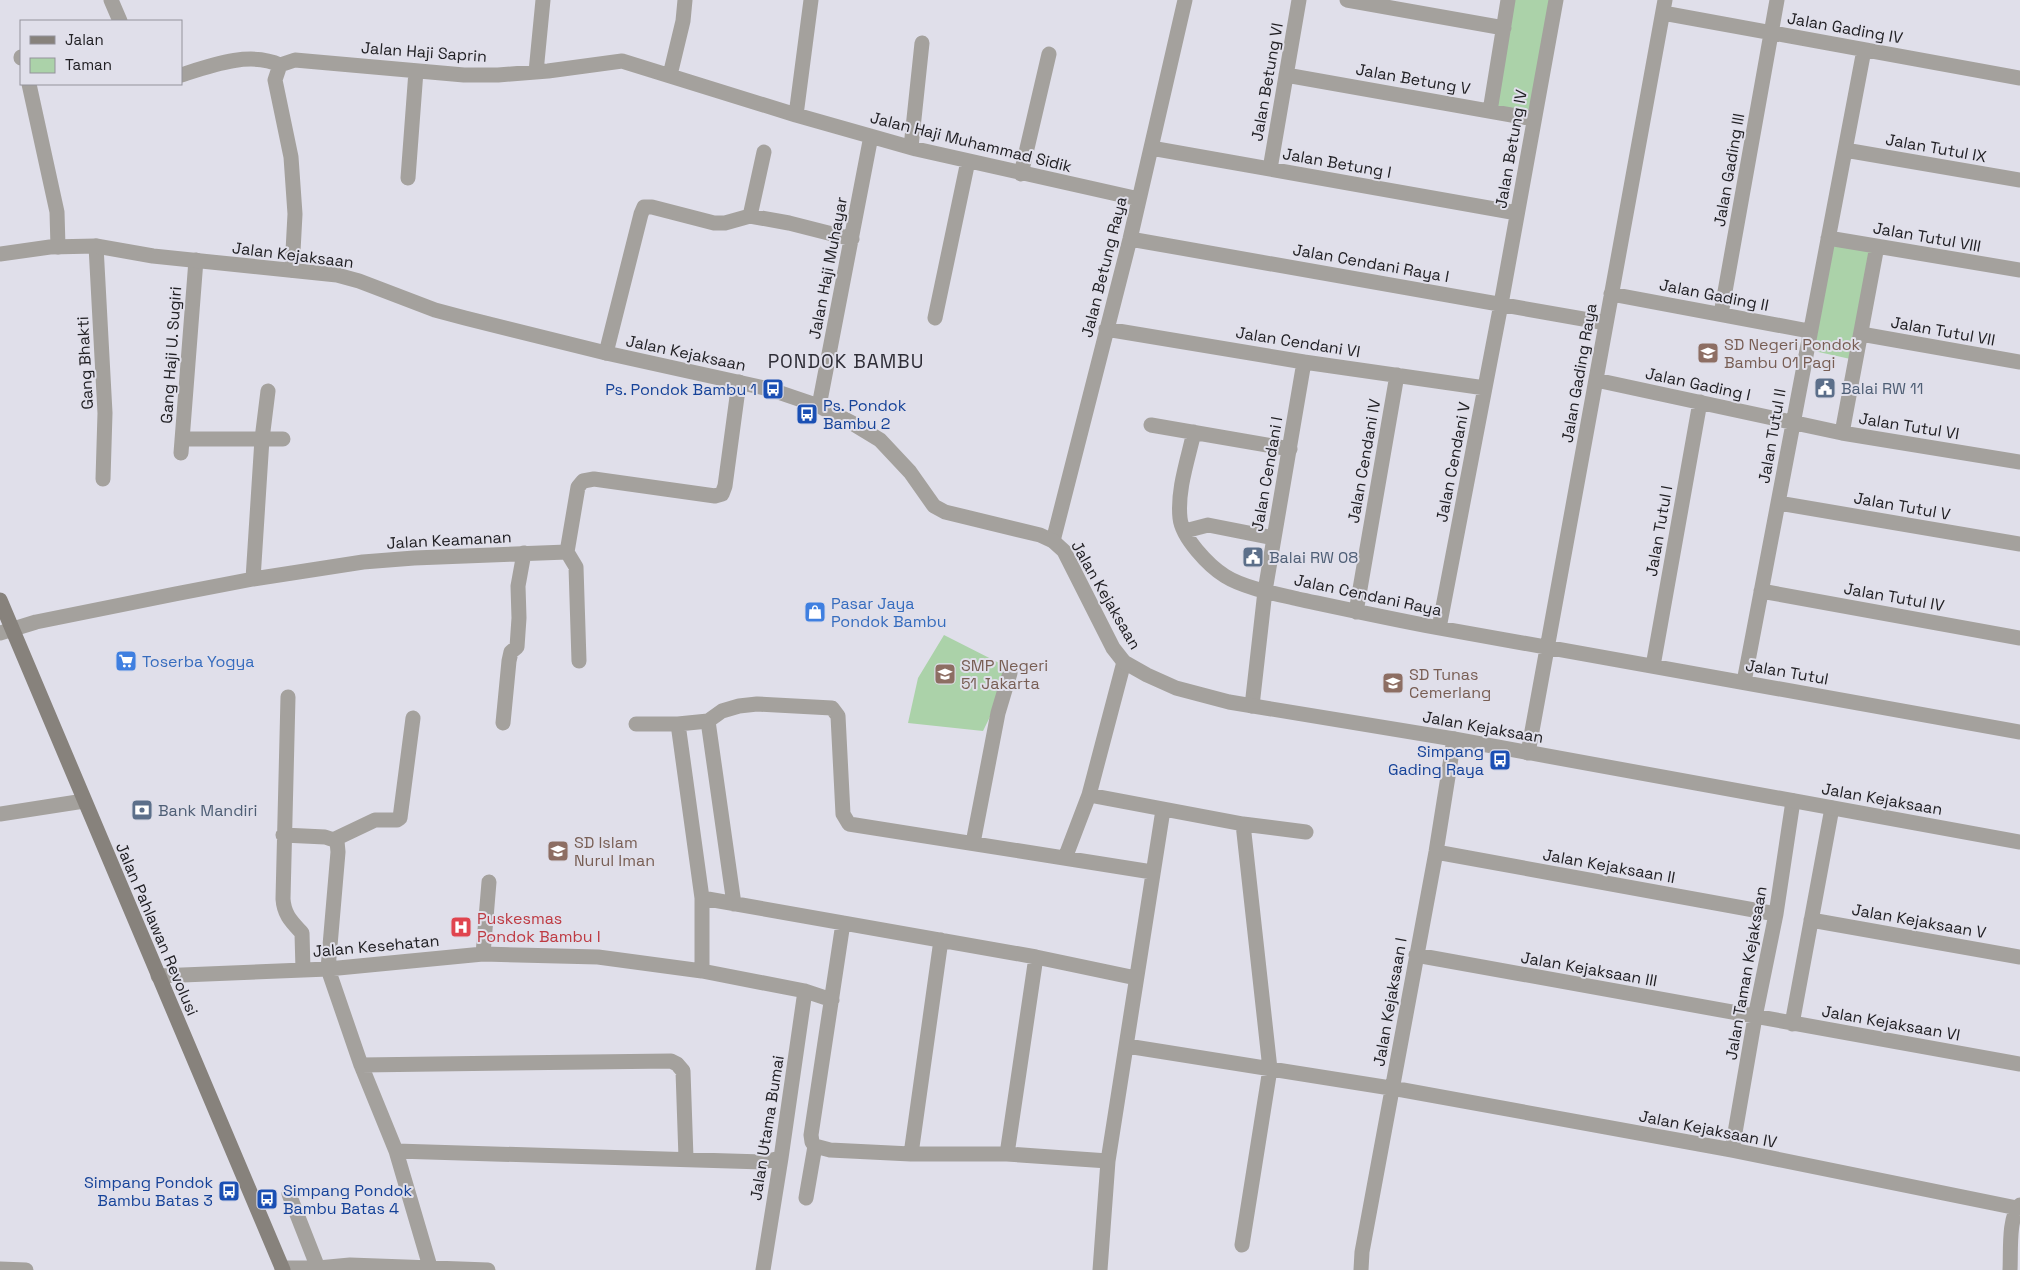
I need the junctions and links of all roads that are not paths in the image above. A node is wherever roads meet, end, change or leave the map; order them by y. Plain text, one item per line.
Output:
1 (110, 0) edge
2 (543, 0) edge
3 (685, 0) edge
4 (811, 0) edge
5 (1176, 0) edge
6 (1185, 0) edge
7 (1299, 0) edge
8 (1347, 0) edge
9 (1508, 0) edge
10 (1556, 0) edge
11 (1777, 0) edge
12 (1664, 7) edge
13 (120, 20) edge
14 (1504, 28) junction
15 (1771, 32) junction
16 (922, 43) dead end
17 (1864, 50) junction
18 (1049, 54) dead end
19 (280, 65) junction
20 (416, 71) junction
21 (536, 72) junction
22 (182, 74) edge
23 (1286, 74) junction
24 (670, 75) junction
25 (2020, 78) edge
26 (29, 85) edge
27 (1490, 111) junction
28 (796, 115) junction
29 (1534, 119) junction
30 (871, 136) junction
31 (911, 147) junction
32 (1151, 148) junction
33 (1845, 150) junction
34 (764, 152) dead end
35 (968, 161) junction
36 (1270, 169) junction
37 (1021, 174) junction
38 (408, 178) dead end
39 (2020, 180) edge
40 (1139, 199) junction
41 (1517, 213) junction
42 (750, 216) junction
43 (1828, 238) junction
44 (852, 239) junction
45 (1130, 239) junction
46 (58, 246) junction
47 (96, 246) junction
48 (1877, 246) junction
49 (0, 254) edge
50 (196, 260) junction
51 (292, 270) junction
52 (2020, 270) edge
53 (1611, 294) junction
54 (1501, 304) junction
55 (1721, 314) junction
56 (935, 318) dead end
57 (1606, 323) junction
58 (1106, 328) junction
59 (1810, 331) junction
60 (1861, 334) junction
61 (606, 353) junction
62 (1304, 362) junction
63 (2020, 362) edge
64 (1397, 375) junction
65 (1596, 380) junction
66 (738, 382) junction
67 (1485, 388) junction
68 (268, 391) dead end
69 (1700, 402) junction
70 (818, 406) junction
71 (1792, 423) junction
72 (1151, 425) dead end
73 (1194, 432) junction
74 (1842, 433) junction
75 (262, 439) junction
76 (283, 439) dead end
77 (1290, 449) junction
78 (2020, 462) edge
79 (103, 479) dead end
80 (1778, 503) junction
81 (1185, 531) junction
82 (1274, 538) junction
83 (1053, 541) junction
84 (2020, 544) edge
85 (567, 552) junction
86 (524, 553) junction
87 (253, 579) junction
88 (1762, 591) junction
89 (1265, 592) junction
90 (0, 600) edge
91 (1356, 612) junction
92 (1439, 628) junction
93 (6, 631) edge
94 (2020, 638) edge
95 (1547, 646) junction
96 (579, 661) dead end
97 (1124, 662) junction
98 (1654, 666) junction
99 (1010, 673) dead end
100 (1744, 682) junction
101 (288, 697) dead end
102 (1252, 706) junction
103 (413, 718) dead end
104 (708, 721) junction
105 (503, 723) dead end
106 (636, 724) dead end
107 (678, 724) junction
108 (2020, 732) edge
109 (1454, 740) junction
110 (1528, 753) junction
111 (1089, 795) junction
112 (84, 801) junction
113 (1793, 801) junction
114 (1832, 808) junction
115 (1163, 810) junction
116 (0, 814) edge
117 (1243, 824) junction
118 (1306, 832) dead end
119 (283, 835) junction
120 (335, 839) junction
121 (2020, 842) edge
122 (973, 843) junction
123 (1436, 852) junction
124 (1065, 858) junction
125 (1152, 872) junction
126 (490, 882) dead end
127 (702, 898) junction
128 (734, 904) junction
129 (1776, 914) junction
130 (1811, 920) junction
131 (843, 923) junction
132 (940, 940) junction
133 (483, 954) junction
134 (1416, 955) junction
135 (1036, 956) junction
136 (2020, 957) edge
137 (328, 969) junction
138 (303, 970) junction
139 (702, 971) junction
140 (158, 976) junction
141 (1136, 978) junction
142 (805, 991) junction
143 (832, 1000) junction
144 (1755, 1017) junction
145 (1792, 1024) junction
146 (1126, 1046) junction
147 (2020, 1064) edge
148 (361, 1065) junction
149 (1270, 1069) junction
150 (1392, 1088) junction
151 (815, 1146) junction
152 (1732, 1150) junction
153 (396, 1151) junction
154 (911, 1154) junction
155 (1007, 1154) junction
156 (686, 1158) junction
157 (782, 1158) junction
158 (1108, 1162) junction
159 (289, 1194) dead end
160 (806, 1198) dead end
161 (2019, 1206) edge
162 (1242, 1245) dead end
163 (0, 1269) edge
164 (278, 1269) edge
165 (320, 1269) edge
166 (430, 1269) edge
167 (26, 1270) edge
168 (488, 1270) edge
169 (763, 1270) edge
170 (1100, 1270) edge
171 (1361, 1270) edge
172 (2010, 1270) edge

1 - 13 street
2 - 21 street
3 - 24 street
4 - 28 street
5 - 6 street
6 - 32 street, Jalan Betung Raya
7 - 23 street, Jalan Betung VI
8 - 14 street
9 - 14 street
10 - 29 street, Jalan Betung IV
11 - 15 street, Jalan Gading III
12 - 15 street, Jalan Gading IV
12 - 53 street, Jalan Gading Raya
14 - 27 street
15 - 17 street, Jalan Gading IV
15 - 55 street, Jalan Gading III
16 - 31 street
17 - 25 street, Jalan Gading IV
17 - 33 street, Jalan Tutul II
18 - 37 street
19 - 20 street, Jalan Haji Saprin
19 - 22 street
19 - 51 street
20 - 21 street, Jalan Haji Saprin
20 - 38 street
21 - 24 street, Jalan Haji Saprin
23 - 27 street, Jalan Betung V
23 - 36 street, Jalan Betung VI
24 - 28 street, Jalan Haji Saprin
26 - 46 street
27 - 29 street, Jalan Betung V
28 - 30 street, Jalan Haji Muhammad Sidik
29 - 41 street, Jalan Betung IV
30 - 31 street, Jalan Haji Muhammad Sidik
30 - 44 street, Jalan Haji Muhayar
31 - 35 street, Jalan Haji Muhammad Sidik
32 - 36 street, Jalan Betung I
32 - 40 street, Jalan Betung Raya
33 - 39 street, Jalan Tutul IX
33 - 43 street, Jalan Tutul II
34 - 42 street
35 - 37 street, Jalan Haji Muhammad Sidik
35 - 56 street
36 - 41 street, Jalan Betung I
37 - 40 street, Jalan Haji Muhammad Sidik
40 - 45 street, Jalan Betung Raya
41 - 54 street, Jalan Betung IV
42 - 44 street
42 - 61 street
43 - 48 street, Jalan Tutul VIII
43 - 59 street, Jalan Tutul II
44 - 70 street, Jalan Haji Muhayar
45 - 54 street, Jalan Cendani Raya I
45 - 58 street, Jalan Betung Raya
46 - 47 street, Jalan Kejaksaan
46 - 49 street, Jalan Kejaksaan
47 - 50 street, Jalan Kejaksaan
47 - 79 street, Gang Bhakti
48 - 52 street, Jalan Tutul VIII
48 - 60 street
50 - 51 street, Jalan Kejaksaan
50 - 75 street, Gang Haji U. Sugiri
51 - 61 street, Jalan Kejaksaan
53 - 55 street, Jalan Gading II
53 - 57 street, Jalan Gading Raya
54 - 57 street, Jalan Cendani Raya I
54 - 67 street, Jalan Cendani V
55 - 59 street, Jalan Gading II
57 - 65 street, Jalan Gading Raya
58 - 62 street, Jalan Cendani VI
58 - 83 street, Jalan Betung Raya
59 - 71 street, Jalan Tutul II
60 - 63 street, Jalan Tutul VII
60 - 74 street
61 - 66 street, Jalan Kejaksaan
62 - 64 street, Jalan Cendani VI
62 - 77 street, Jalan Cendani I
64 - 67 street, Jalan Cendani VI
64 - 91 street, Jalan Cendani IV
65 - 69 street, Jalan Gading I
65 - 95 street, Jalan Gading Raya
66 - 70 street, Jalan Kejaksaan
66 - 85 street
67 - 92 street, Jalan Cendani V
68 - 75 street
69 - 71 street, Jalan Gading I
69 - 98 street, Jalan Tutul I
70 - 83 street, Jalan Kejaksaan
71 - 74 street, Jalan Tutul VI
71 - 80 street, Jalan Tutul II
72 - 73 street
73 - 77 street
73 - 81 street
74 - 78 street, Jalan Tutul VI
75 - 76 street
75 - 87 street
77 - 82 street, Jalan Cendani I
80 - 84 street, Jalan Tutul V
80 - 88 street, Jalan Tutul II
81 - 82 street
81 - 89 street, Jalan Cendani Raya
82 - 89 street, Jalan Cendani I
83 - 97 street, Jalan Kejaksaan
85 - 86 street, Jalan Keamanan
85 - 96 street
86 - 87 street, Jalan Keamanan
86 - 105 street
87 - 93 street, Jalan Keamanan
88 - 94 street, Jalan Tutul IV
88 - 100 street, Jalan Tutul II
89 - 91 street, Jalan Cendani Raya
89 - 102 street
90 - 93 main road, Jalan Pahlawan Revolusi
91 - 92 street, Jalan Cendani Raya
92 - 95 street, Jalan Cendani Raya
93 - 112 main road, Jalan Pahlawan Revolusi
95 - 98 street, Jalan Tutul
95 - 110 street, Jalan Gading Raya
97 - 102 street, Jalan Kejaksaan
97 - 111 street
98 - 100 street, Jalan Tutul
99 - 122 street
100 - 108 street, Jalan Tutul
101 - 119 street
102 - 109 street, Jalan Kejaksaan
103 - 120 street
104 - 107 street
104 - 122 street
104 - 128 street
106 - 107 street
107 - 127 street
109 - 110 street, Jalan Kejaksaan
109 - 123 street, Jalan Kejaksaan I
110 - 113 street, Jalan Kejaksaan
111 - 115 street
111 - 124 street
112 - 116 street
112 - 140 main road, Jalan Pahlawan Revolusi
113 - 114 street, Jalan Kejaksaan
113 - 129 street, Jalan Taman Kejaksaan
114 - 121 street, Jalan Kejaksaan
114 - 130 street
115 - 117 street
115 - 125 street
117 - 118 street
117 - 149 street
119 - 120 street
119 - 138 street
120 - 137 street
122 - 124 street
123 - 129 street, Jalan Kejaksaan II
123 - 134 street, Jalan Kejaksaan I
124 - 125 street
125 - 141 street
126 - 133 street
127 - 128 street
127 - 139 street
128 - 131 street
129 - 144 street, Jalan Taman Kejaksaan
130 - 136 street, Jalan Kejaksaan V
130 - 145 street
131 - 132 street
131 - 143 street
132 - 135 street
132 - 154 street
133 - 137 street, Jalan Kesehatan
133 - 139 street, Jalan Kesehatan
134 - 144 street, Jalan Kejaksaan III
134 - 150 street, Jalan Kejaksaan I
135 - 141 street
135 - 155 street
137 - 138 street, Jalan Kesehatan
137 - 148 street
138 - 140 street, Jalan Kesehatan
139 - 142 street, Jalan Kesehatan
140 - 164 main road, Jalan Pahlawan Revolusi
141 - 146 street
142 - 143 street, Jalan Kesehatan
142 - 157 street, Jalan Utama Bumai
143 - 151 street
144 - 145 street, Jalan Kejaksaan VI
144 - 152 street, Jalan Taman Kejaksaan
145 - 147 street, Jalan Kejaksaan VI
146 - 149 street, Jalan Kejaksaan IV
146 - 158 street
148 - 153 street
148 - 156 street
149 - 150 street, Jalan Kejaksaan IV
149 - 162 street
150 - 152 street, Jalan Kejaksaan IV
150 - 171 street, Jalan Kejaksaan I
151 - 154 street
151 - 160 street
152 - 161 street, Jalan Kejaksaan IV
153 - 156 street
153 - 166 street
154 - 155 street
155 - 158 street
156 - 157 street
157 - 169 street, Jalan Utama Bumai
158 - 170 street
159 - 165 street
161 - 172 street
163 - 167 street
164 - 165 street
165 - 166 street
166 - 168 street

